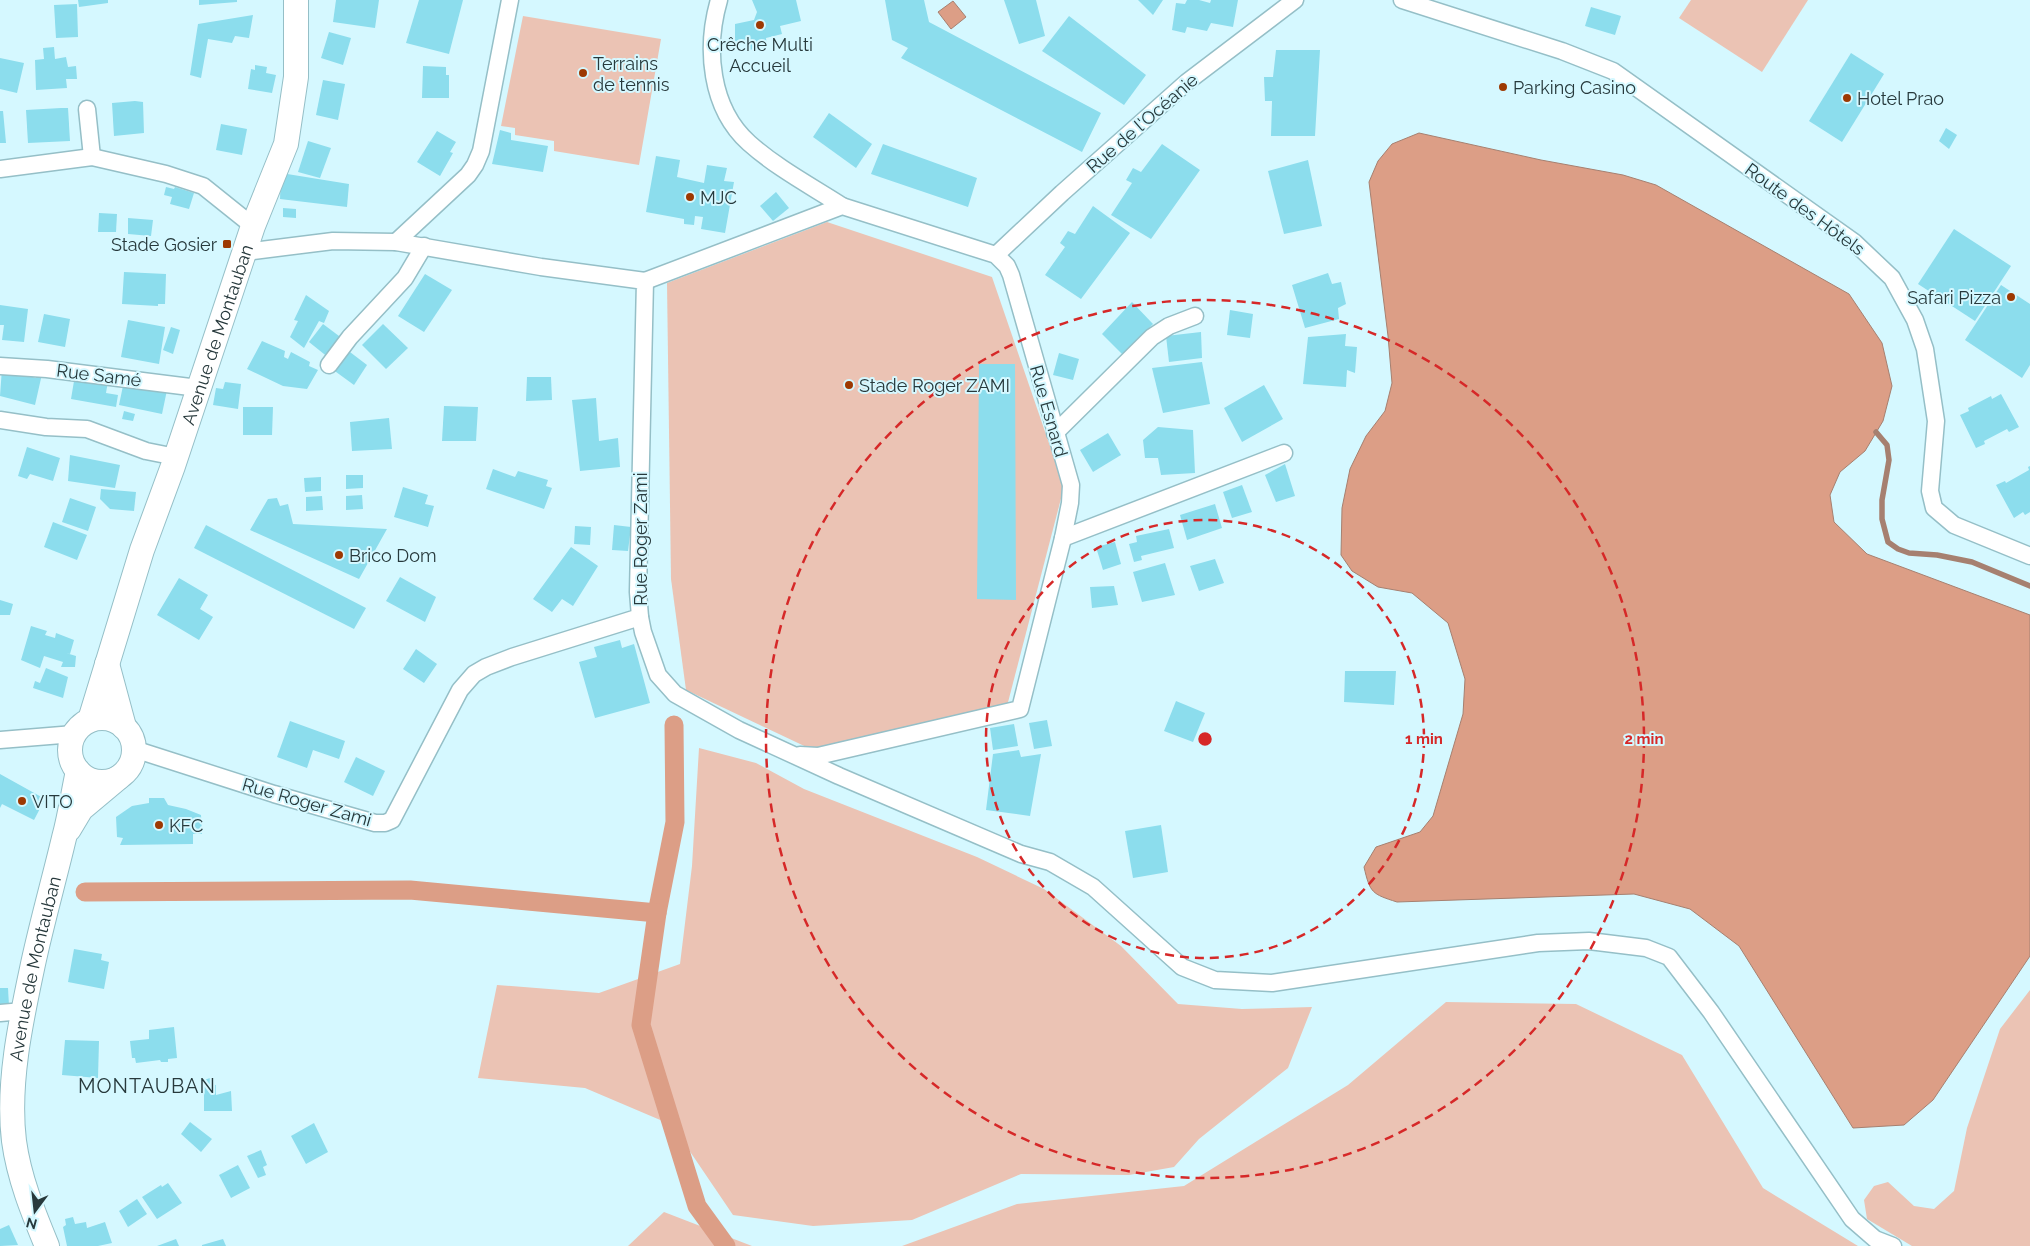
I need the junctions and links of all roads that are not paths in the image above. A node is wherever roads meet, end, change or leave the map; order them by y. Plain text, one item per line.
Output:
1 (296, 0) edge
2 (510, 0) edge
3 (719, 0) edge
4 (1295, 0) edge
5 (1402, 0) edge
6 (87, 109) dead end
7 (92, 157) junction
8 (0, 170) edge
9 (842, 206) junction
10 (253, 226) junction
11 (396, 242) junction
12 (424, 246) junction
13 (245, 252) junction
14 (996, 255) junction
15 (645, 281) junction
16 (1195, 316) dead end
17 (329, 365) dead end
18 (0, 366) edge
19 (198, 388) junction
20 (0, 420) edge
21 (1055, 433) junction
22 (1284, 453) dead end
23 (176, 456) junction
24 (1064, 538) junction
25 (2030, 556) edge
26 (640, 617) junction
27 (107, 664) junction
28 (82, 727) junction
29 (124, 727) junction
30 (0, 740) edge
31 (134, 749) junction
32 (794, 755) junction
33 (78, 771) junction
34 (121, 776) junction
35 (65, 837) junction
36 (11, 1012) edge
37 (47, 1246) edge
38 (1893, 1246) edge

1 - 10 main road, Avenue de Montauban
2 - 11 street
3 - 9 street
4 - 14 street, Rue de l'Océanie
5 - 25 street, Route des Hôtels
6 - 7 street
7 - 8 street
7 - 10 street
9 - 14 street
9 - 15 street
10 - 13 main road, Avenue de Montauban
11 - 12 street
11 - 13 street
12 - 15 street
12 - 17 street
13 - 19 main road, Avenue de Montauban
14 - 21 street, Rue Esnard
15 - 26 street, Rue Roger Zami
16 - 21 street
18 - 19 street, Rue Samé
19 - 23 main road, Avenue de Montauban
20 - 23 street
21 - 24 street, Rue Esnard
22 - 24 street
23 - 27 main road, Avenue de Montauban
24 - 32 street, Rue Esnard
26 - 31 street, Rue Roger Zami
26 - 32 street
27 - 28 main road, Avenue de Montauban
27 - 29 main road
28 - 29 main road
28 - 30 street
28 - 33 main road, Avenue de Montauban
29 - 31 main road
31 - 34 main road, Avenue de Montauban
32 - 38 street
33 - 34 main road
33 - 35 main road, Avenue de Montauban
34 - 35 main road, Avenue de Montauban
35 - 36 main road, Avenue de Montauban
36 - 37 main road, Avenue de Montauban

